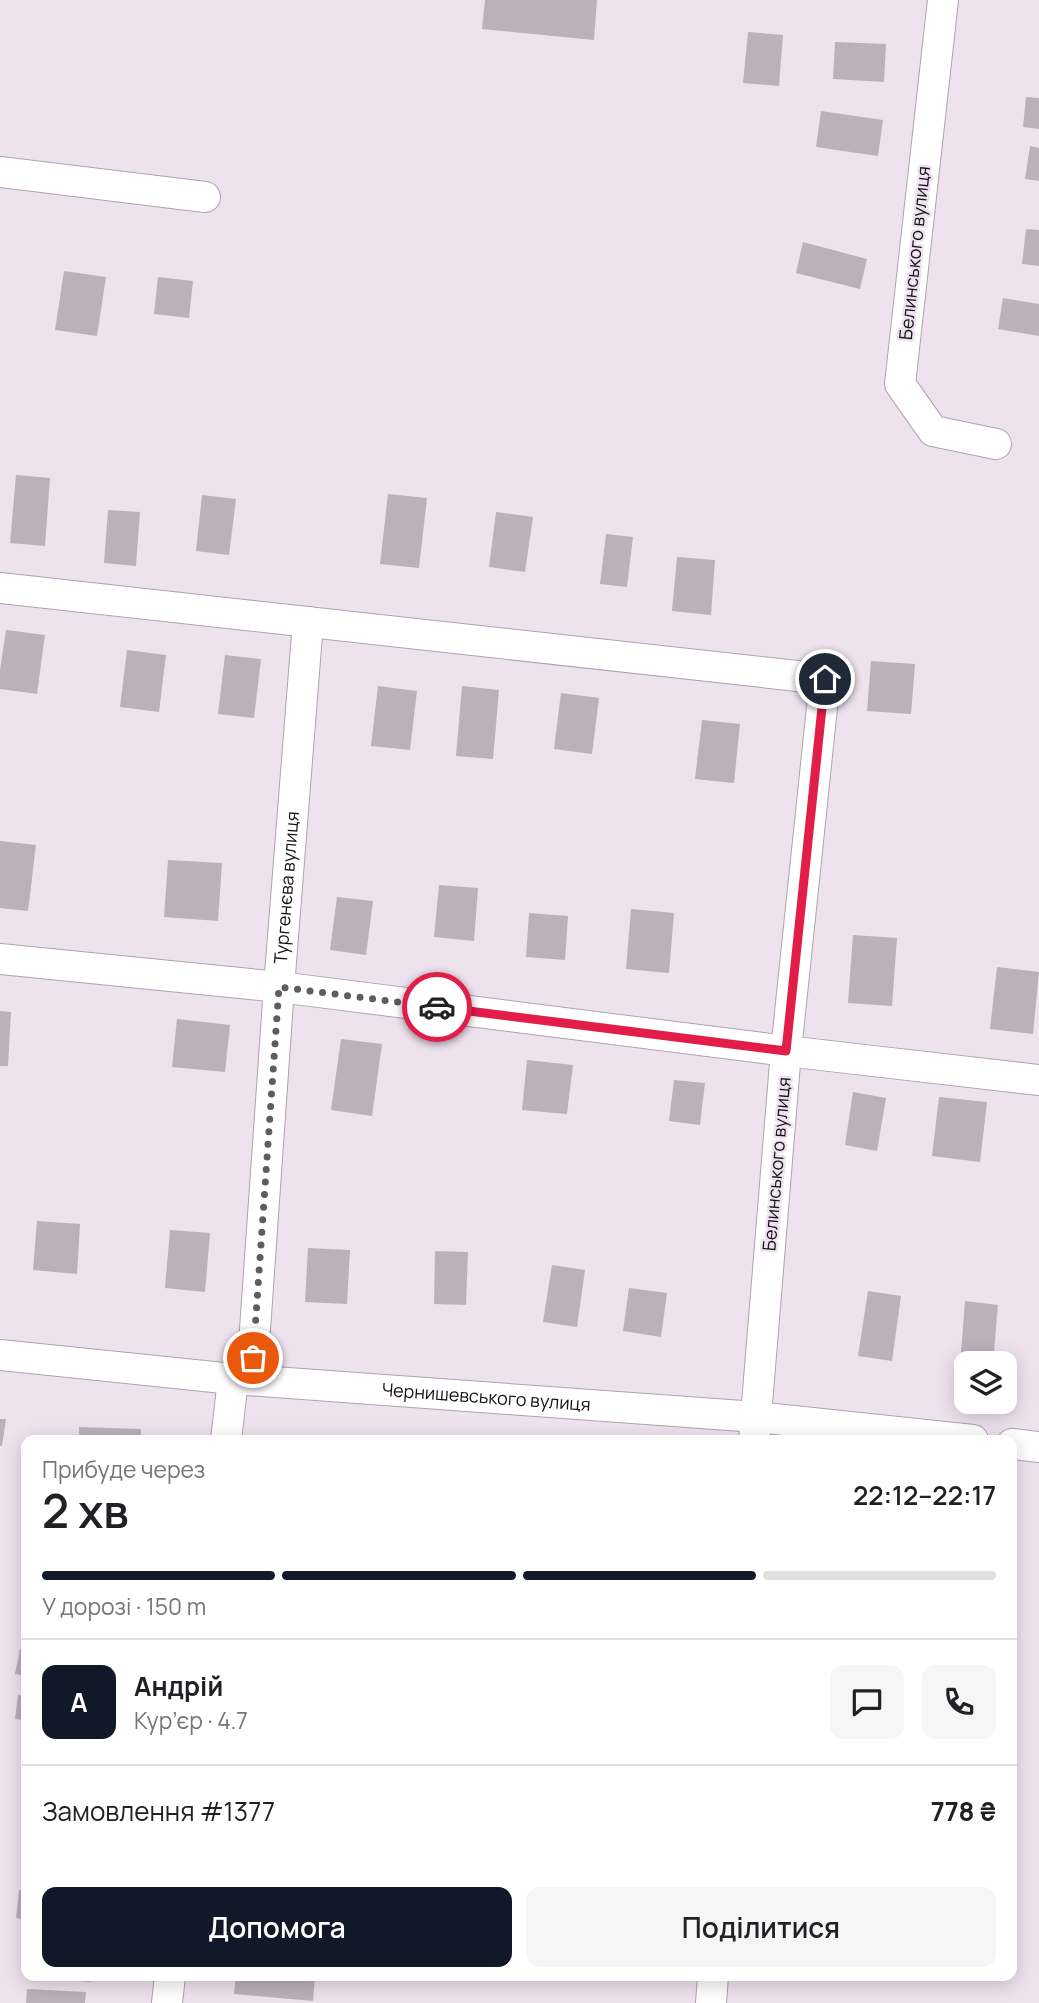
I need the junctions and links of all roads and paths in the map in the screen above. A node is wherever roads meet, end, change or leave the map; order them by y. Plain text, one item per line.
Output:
1 (943, 0) edge
2 (0, 172) edge
3 (205, 197) dead end
4 (996, 444) dead end
5 (0, 588) edge
6 (308, 622) junction
7 (0, 959) edge
8 (279, 987) junction
9 (786, 1051) junction
10 (1039, 1080) edge
11 (0, 1354) edge
12 (233, 1378) junction
13 (755, 1429) edge
14 (227, 1435) edge
15 (874, 1435) edge
16 (1017, 1445) edge
17 (1039, 1447) edge
18 (169, 1981) edge
19 (713, 1981) edge
20 (167, 2003) edge
21 (711, 2003) edge

1 - 4 street, Белинського вулиця
2 - 3 street
5 - 6 street
6 - 8 street, Тургенєва вулиця
6 - 9 street, Белинського вулиця
7 - 8 street
8 - 9 street
8 - 12 street, Тургенєва вулиця
9 - 10 street
9 - 13 street, Белинського вулиця
11 - 12 street, Чернишевського вулиця
12 - 13 street, Чернишевського вулиця
12 - 14 street
13 - 15 street, Чернишевського вулиця
16 - 17 street
18 - 20 street
19 - 21 street

